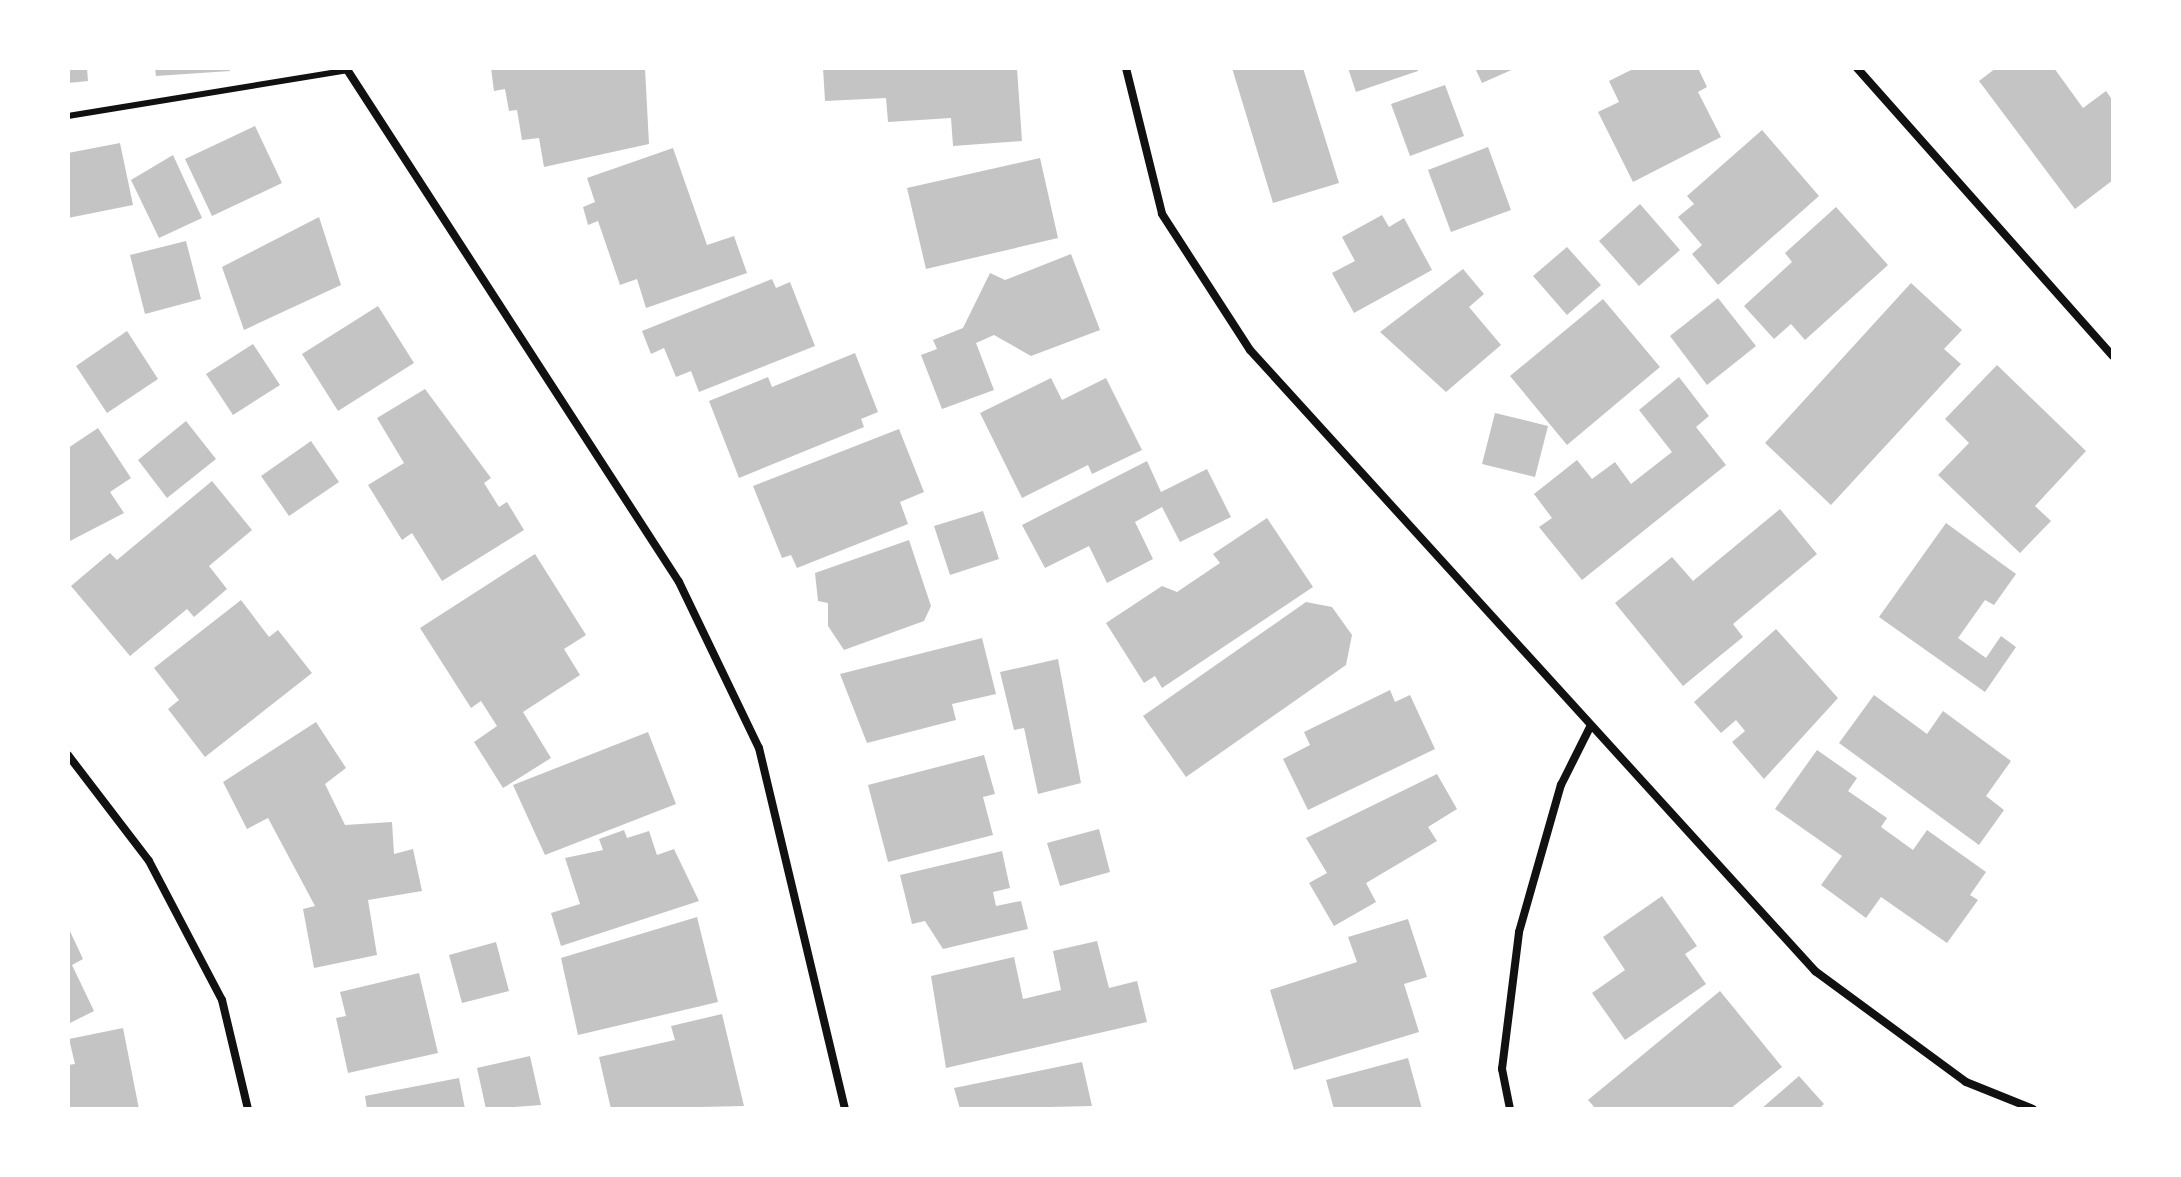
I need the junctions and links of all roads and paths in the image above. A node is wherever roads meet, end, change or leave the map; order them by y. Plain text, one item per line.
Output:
1 (1126, 68) edge
2 (1857, 68) edge
3 (347, 69) edge
4 (68, 116) edge
5 (2113, 356) edge
6 (1590, 727) junction
7 (68, 755) edge
8 (248, 1109) edge
9 (845, 1109) edge
10 (1510, 1109) edge
11 (2033, 1109) edge

1 - 6 street
2 - 5 street
3 - 4 lane
3 - 9 street
6 - 10 street
6 - 11 street
7 - 8 street

